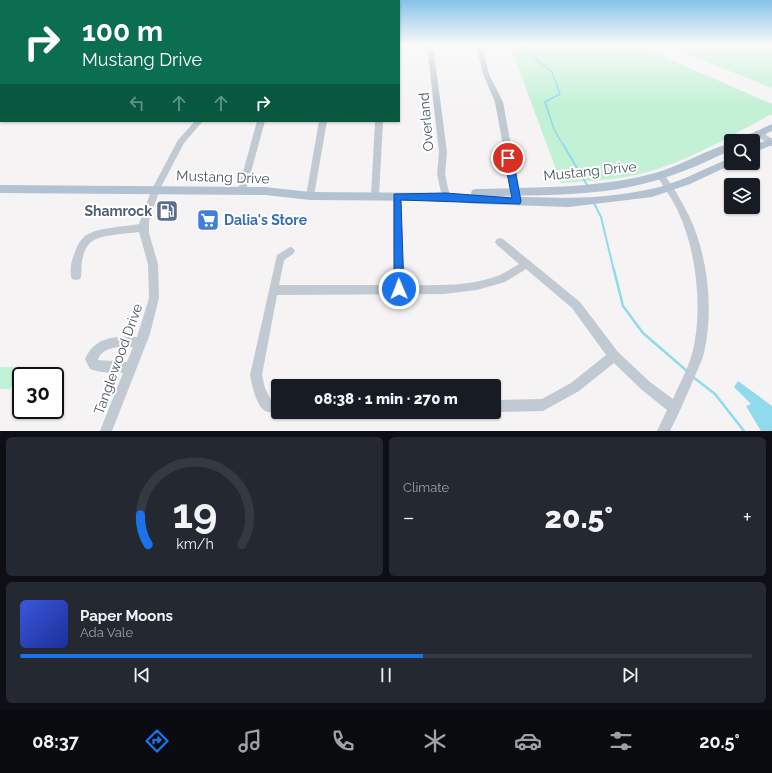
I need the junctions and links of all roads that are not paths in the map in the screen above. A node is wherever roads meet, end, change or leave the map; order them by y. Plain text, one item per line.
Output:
1 (432, 65) edge
2 (484, 65) edge
3 (198, 122) edge
4 (261, 122) edge
5 (323, 122) edge
6 (379, 122) edge
7 (772, 127) edge
8 (758, 134) edge
9 (760, 135) edge
10 (771, 142) edge
11 (760, 147) edge
12 (724, 149) edge
13 (724, 164) edge
14 (661, 176) junction
15 (669, 187) junction
16 (0, 189) edge
17 (156, 189) junction
18 (242, 190) junction
19 (310, 196) junction
20 (375, 196) junction
21 (397, 196) junction
22 (516, 196) junction
23 (446, 197) junction
24 (144, 227) junction
25 (500, 242) dead end
26 (290, 251) dead end
27 (525, 265) junction
28 (76, 276) dead end
29 (399, 289) junction
30 (274, 290) junction
31 (141, 342) junction
32 (614, 356) junction
33 (131, 368) junction
34 (271, 406) edge
35 (501, 406) edge
36 (676, 408) junction
37 (106, 431) edge
38 (663, 431) edge

1 - 23 street, Overland
2 - 22 street
3 - 17 street, Tanglewood Drive
4 - 18 street
5 - 19 street
6 - 20 street
7 - 8 main road
9 - 10 street
10 - 11 main road
12 - 14 main road, Mustang Drive
13 - 15 main road, Mustang Drive
14 - 15 street
14 - 22 main road, Mustang Drive
15 - 22 main road, Mustang Drive
15 - 36 street
16 - 17 main road, Mustang Drive
17 - 18 main road, Mustang Drive
17 - 24 street, Tanglewood Drive
18 - 19 main road, Mustang Drive
19 - 20 main road, Mustang Drive
20 - 21 main road, Mustang Drive
21 - 23 main road, Mustang Drive
21 - 29 street
22 - 23 main road, Mustang Drive
24 - 28 street
24 - 31 street, Tanglewood Drive
25 - 27 street
26 - 30 street
27 - 29 street
27 - 32 street
29 - 30 street
30 - 34 street
31 - 33 street, Tanglewood Drive
31 - 33 street
32 - 35 street
32 - 36 street
33 - 37 street, Tanglewood Drive
36 - 38 street

